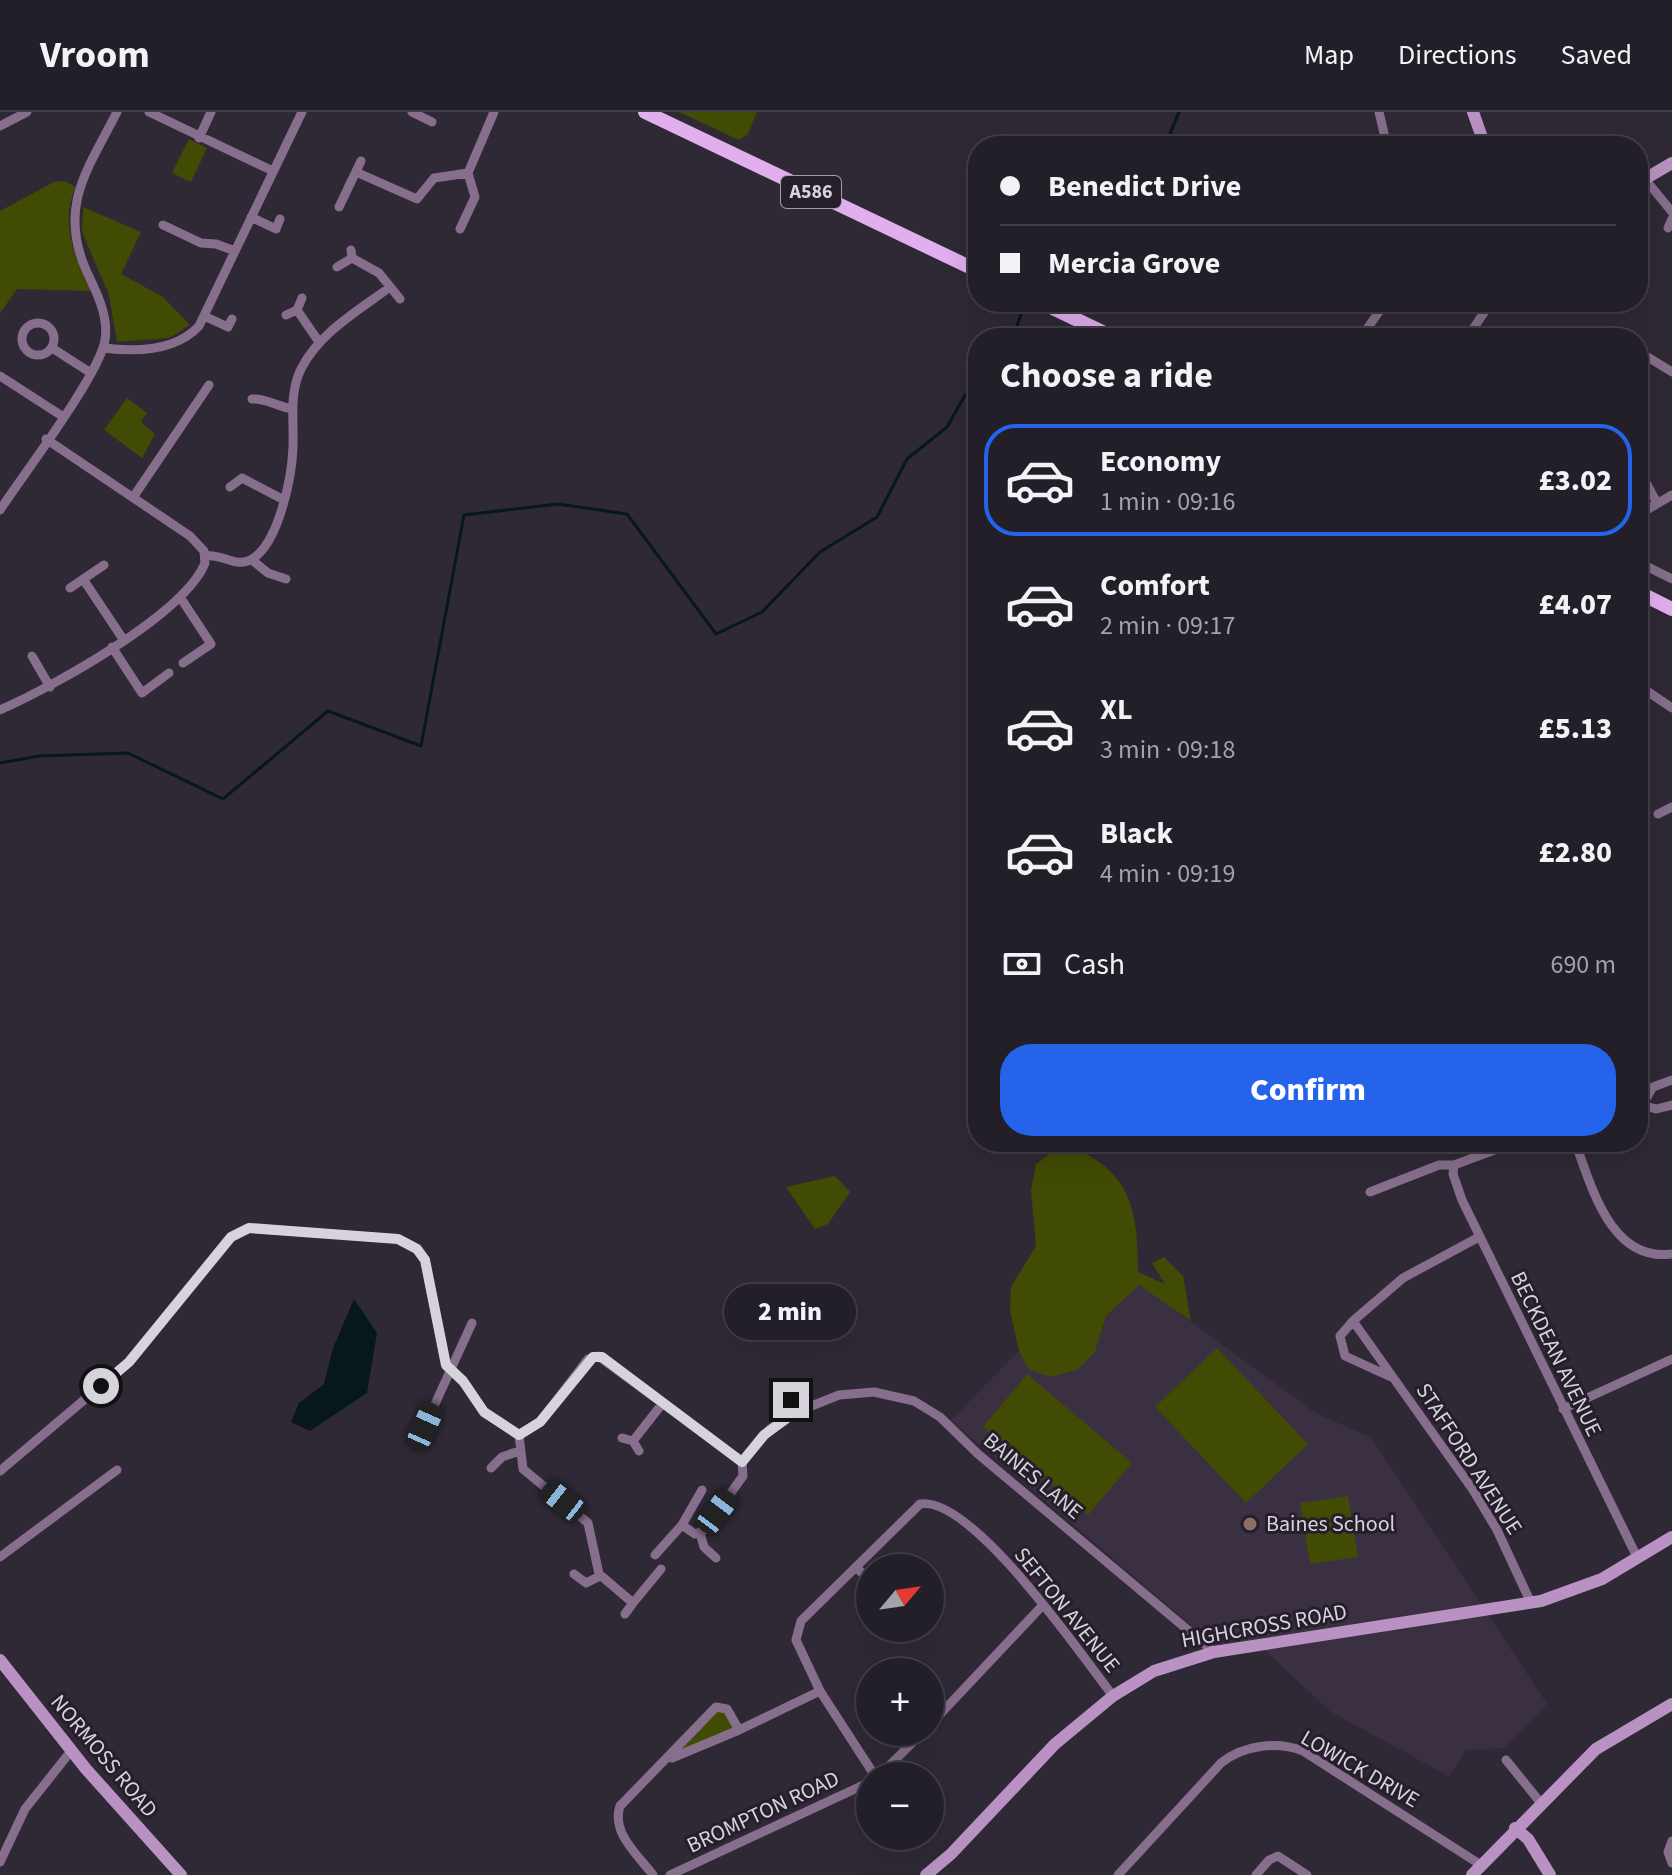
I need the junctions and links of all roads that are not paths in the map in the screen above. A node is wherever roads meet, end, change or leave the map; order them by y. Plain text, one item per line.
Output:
1 (27, 112) edge
2 (117, 112) edge
3 (149, 112) edge
4 (211, 112) edge
5 (302, 112) edge
6 (412, 112) edge
7 (494, 112) edge
8 (645, 112) edge
9 (1379, 112) edge
10 (1473, 112) edge
11 (432, 122) dead end
12 (0, 126) edge
13 (1385, 136) edge
14 (1481, 136) edge
15 (199, 138) junction
16 (361, 161) dead end
17 (1672, 163) edge
18 (273, 171) junction
19 (356, 172) junction
20 (468, 173) junction
21 (1648, 177) edge
22 (1648, 187) edge
23 (339, 207) dead end
24 (1672, 212) edge
25 (175, 217) dead end
26 (251, 217) junction
27 (280, 219) dead end
28 (460, 229) dead end
29 (235, 251) junction
30 (968, 266) edge
31 (337, 267) dead end
32 (390, 287) junction
33 (302, 298) dead end
34 (400, 299) dead end
35 (297, 310) junction
36 (1061, 312) edge
37 (286, 315) dead end
38 (204, 316) junction
39 (232, 319) dead end
40 (1094, 328) edge
41 (319, 342) junction
42 (52, 348) dead end
43 (103, 348) junction
44 (1648, 357) edge
45 (1672, 372) edge
46 (91, 373) junction
47 (0, 376) edge
48 (209, 385) dead end
49 (188, 393) dead end
50 (252, 399) dead end
51 (199, 400) junction
52 (293, 409) junction
53 (62, 416) junction
54 (46, 439) junction
55 (1648, 486) edge
56 (230, 487) dead end
57 (1672, 495) edge
58 (134, 496) junction
59 (284, 500) junction
60 (1657, 503) junction
61 (1648, 509) edge
62 (0, 510) edge
63 (206, 556) junction
64 (252, 560) junction
65 (104, 565) dead end
66 (1648, 567) edge
67 (83, 579) junction
68 (286, 579) dead end
69 (1672, 579) edge
70 (70, 588) dead end
71 (180, 597) junction
72 (1648, 597) edge
73 (1672, 609) edge
74 (123, 639) junction
75 (112, 647) junction
76 (32, 656) dead end
77 (183, 663) dead end
78 (169, 673) dead end
79 (50, 687) junction
80 (1648, 692) edge
81 (1672, 708) edge
82 (0, 710) edge
83 (1672, 807) edge
84 (1658, 814) dead end
85 (1672, 1080) edge
86 (1648, 1094) edge
87 (1672, 1105) edge
88 (1648, 1106) edge
89 (1489, 1152) edge
90 (1579, 1152) edge
91 (1454, 1165) junction
92 (1370, 1192) dead end
93 (1479, 1237) junction
94 (1672, 1254) edge
95 (1353, 1321) junction
96 (472, 1323) dead end
97 (1672, 1359) edge
98 (451, 1371) junction
99 (1394, 1378) junction
100 (791, 1400) dead end
101 (662, 1404) junction
102 (1563, 1409) junction
103 (794, 1413) junction
104 (425, 1426) dead end
105 (519, 1435) junction
106 (622, 1438) dead end
107 (633, 1441) junction
108 (519, 1451) junction
109 (639, 1451) dead end
110 (742, 1462) junction
111 (491, 1468) dead end
112 (117, 1470) dead end
113 (0, 1471) edge
114 (702, 1490) dead end
115 (682, 1525) junction
116 (700, 1533) junction
117 (1672, 1537) edge
118 (869, 1554) edge
119 (655, 1555) dead end
120 (0, 1557) edge
121 (1637, 1557) junction
122 (716, 1558) dead end
123 (856, 1567) edge
124 (661, 1569) dead end
125 (574, 1574) dead end
126 (600, 1576) junction
127 (633, 1603) junction
128 (1531, 1603) junction
129 (1043, 1605) junction
130 (625, 1614) dead end
131 (1214, 1652) junction
132 (0, 1660) edge
133 (820, 1691) junction
134 (1113, 1696) junction
135 (1672, 1704) edge
136 (944, 1710) edge
137 (739, 1730) junction
138 (908, 1746) edge
139 (71, 1751) junction
140 (668, 1759) junction
141 (868, 1762) edge
142 (892, 1762) edge
143 (1502, 1772) dead end
144 (856, 1789) edge
145 (1540, 1802) junction
146 (1515, 1828) junction
147 (1672, 1841) edge
148 (0, 1862) edge
149 (1672, 1863) edge
150 (1477, 1870) edge
151 (181, 1875) edge
152 (653, 1875) edge
153 (670, 1875) edge
154 (926, 1875) edge
155 (1118, 1875) edge
156 (1256, 1875) edge
157 (1307, 1875) edge
158 (1550, 1875) edge

1 - 12 street
2 - 43 street
3 - 15 street
4 - 15 street
5 - 18 street
6 - 11 street
7 - 20 street
8 - 30 main road, A586
9 - 13 street
10 - 14 street
15 - 18 street
16 - 19 street
17 - 21 street
18 - 26 street
19 - 20 street
19 - 23 street
20 - 28 street
22 - 24 street
25 - 29 street
26 - 27 street
26 - 29 street
29 - 38 street
31 - 32 street
32 - 34 street
32 - 41 street
33 - 35 street
35 - 37 street
35 - 41 street
36 - 40 main road
38 - 39 street
38 - 43 street
41 - 52 street
42 - 46 street
43 - 46 street
44 - 45 street
46 - 53 street
47 - 53 street
48 - 51 street
49 - 51 street
50 - 52 street
51 - 58 street
52 - 59 street
53 - 54 street
54 - 58 street
54 - 62 street
55 - 60 street
56 - 59 street
57 - 60 street
58 - 63 street
59 - 64 street
60 - 61 street
63 - 64 street
63 - 71 street
64 - 68 street
65 - 67 street
66 - 69 street
67 - 70 street
67 - 74 street
71 - 74 street
71 - 77 street
72 - 73 main road
74 - 75 street
75 - 78 street
75 - 79 street
76 - 79 street
79 - 82 street
80 - 81 street
83 - 84 street
85 - 86 street
87 - 88 street
89 - 91 street
90 - 94 street
91 - 92 street
91 - 93 street, BECKDEAN AVENUE
93 - 95 street
93 - 102 street, BECKDEAN AVENUE
95 - 99 street, STAFFORD AVENUE
95 - 99 street, STAFFORD AVENUE
96 - 98 street
97 - 102 street
98 - 104 street
98 - 105 street
98 - 113 street
99 - 128 street, STAFFORD AVENUE
100 - 103 street
101 - 105 street
101 - 107 street
101 - 110 street
102 - 121 street, BECKDEAN AVENUE
103 - 110 street, BAINES LANE
103 - 131 street, BAINES LANE
105 - 108 street
106 - 107 street
107 - 109 street
108 - 111 street
108 - 126 street
110 - 116 street, BAINES LANE
112 - 120 street
114 - 115 street
115 - 116 street
115 - 119 street
116 - 122 street
117 - 121 street, HIGHCROSS ROAD
118 - 129 street, SEFTON AVENUE
121 - 128 street, HIGHCROSS ROAD
123 - 133 street, SEFTON AVENUE
124 - 127 street
125 - 126 street
126 - 127 street
127 - 130 street
128 - 131 street, HIGHCROSS ROAD
129 - 134 street, SEFTON AVENUE
129 - 136 street
131 - 134 street, HIGHCROSS ROAD
132 - 139 street, NORMOSS ROAD
133 - 137 street
133 - 141 street, SEFTON AVENUE
134 - 154 street, HIGHCROSS ROAD
135 - 145 street
137 - 140 street
137 - 140 street
138 - 142 street
139 - 148 street
139 - 151 street, NORMOSS ROAD
140 - 152 street
143 - 145 street
144 - 153 street, BROMPTON ROAD
145 - 146 street
146 - 150 street
146 - 158 street
147 - 149 street
150 - 155 street, LOWICK DRIVE
156 - 157 street

